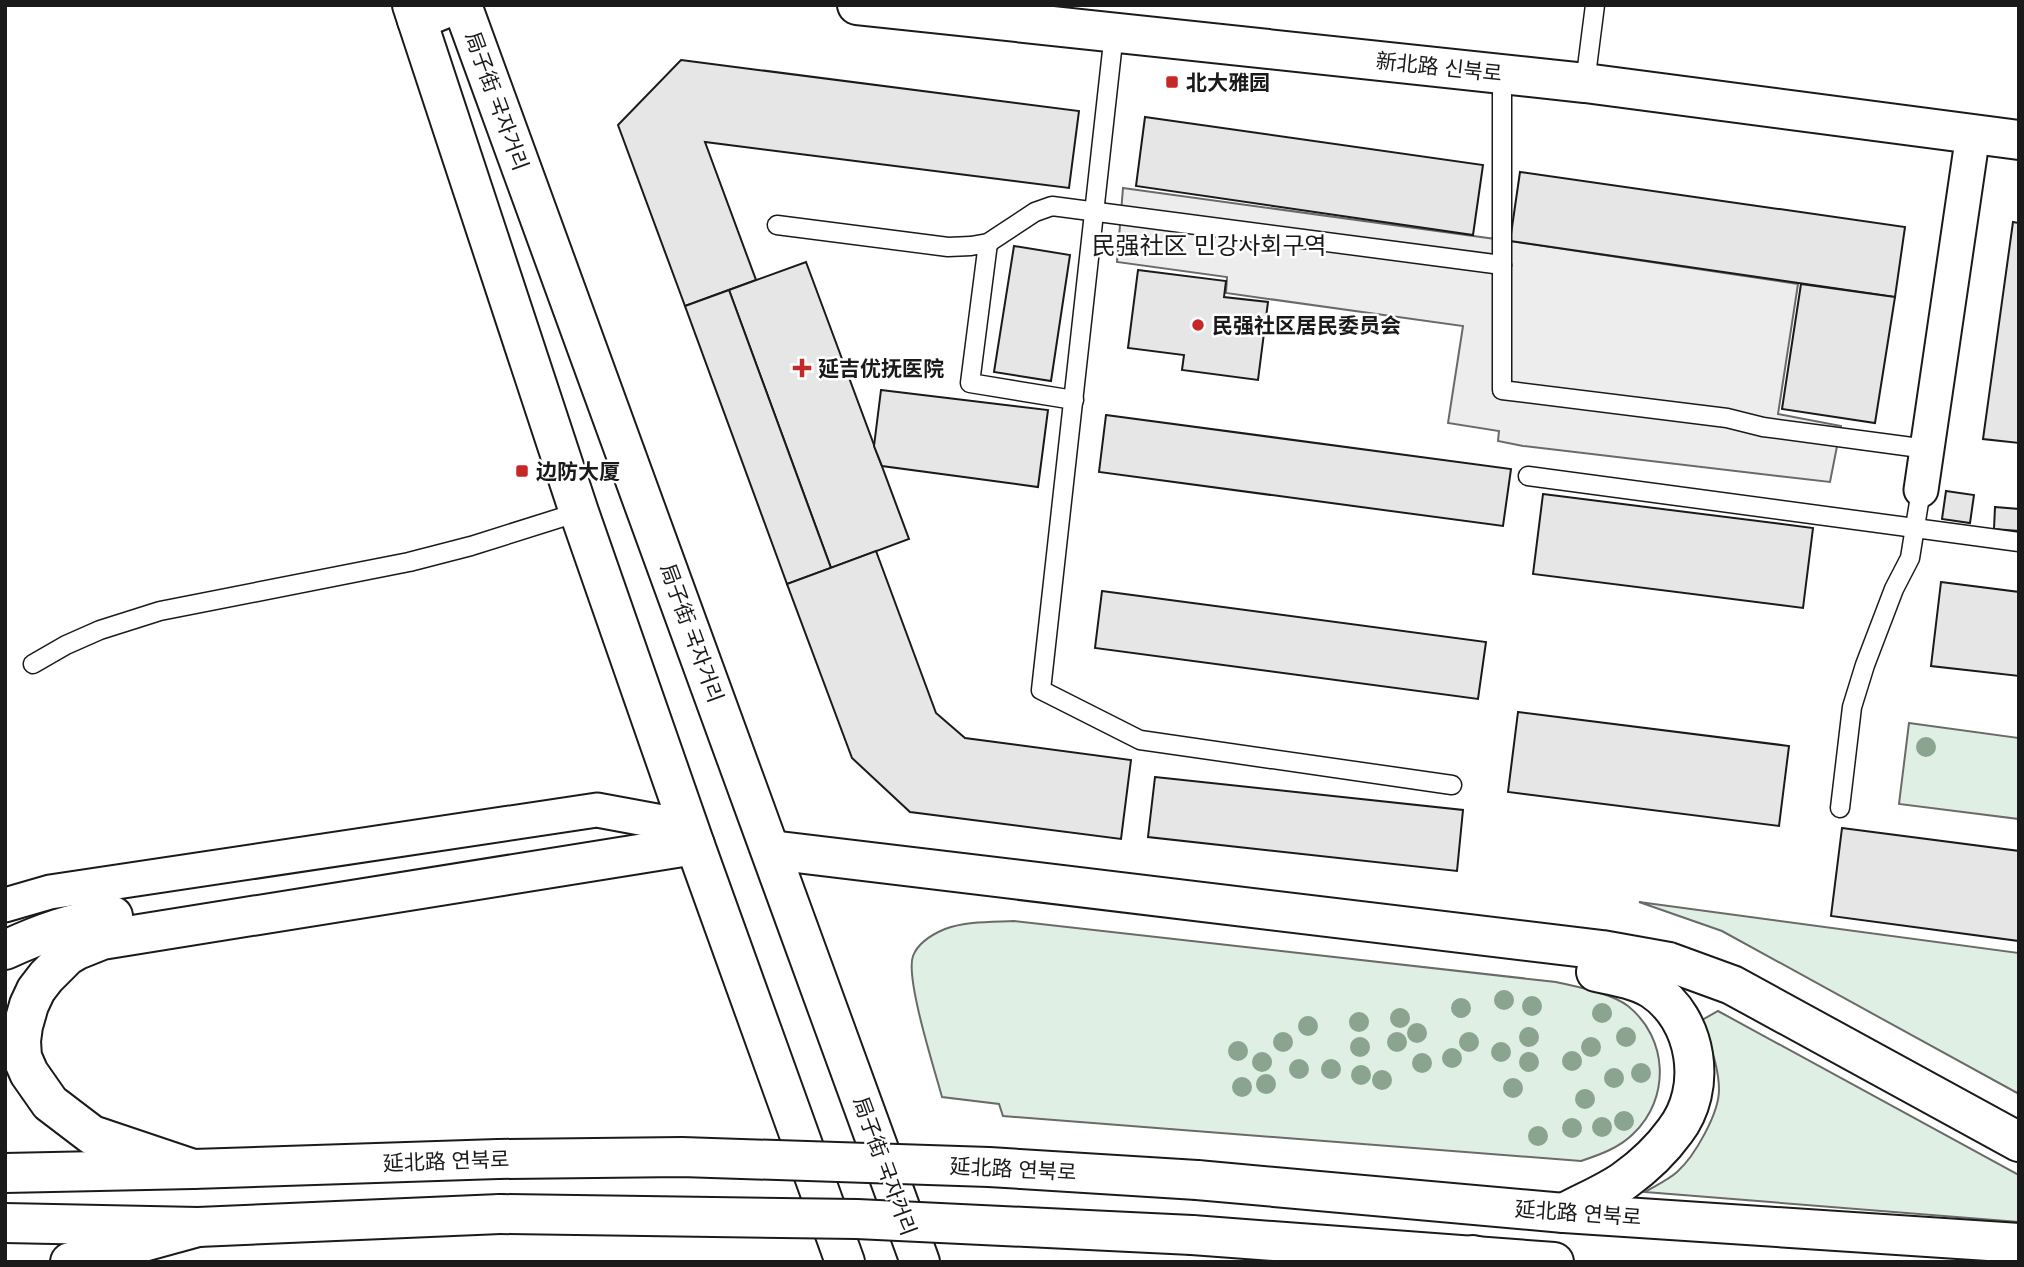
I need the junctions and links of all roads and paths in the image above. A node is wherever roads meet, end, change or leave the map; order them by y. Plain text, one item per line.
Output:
1 (454, 5) edge
2 (462, 5) edge
3 (858, 5) edge
4 (1595, 5) edge
5 (414, 12) edge
6 (1114, 33) junction
7 (1502, 74) junction
8 (1585, 83) junction
9 (1973, 134) junction
10 (2019, 140) edge
11 (1094, 211) junction
12 (778, 225) dead end
13 (988, 243) junction
14 (1502, 265) junction
15 (1074, 400) junction
16 (1927, 449) junction
17 (1528, 476) dead end
18 (1921, 491) joint
19 (579, 512) junction
20 (1914, 528) junction
21 (2019, 542) edge
22 (33, 664) dead end
23 (1452, 785) dead end
24 (1840, 808) dead end
25 (692, 836) junction
26 (773, 858) junction
27 (5, 905) edge
28 (5, 950) edge
29 (2019, 1142) edge
30 (193, 1170) junction
31 (5, 1173) edge
32 (1564, 1213) junction
33 (5, 1223) edge
34 (198, 1227) junction
35 (2019, 1243) edge
36 (1486, 1258) edge
37 (70, 1262) edge
38 (845, 1262) edge
39 (920, 1262) edge
40 (1553, 1262) edge

1 - 5 main road
2 - 26 main road, 局子街 국자거리
3 - 6 main road, 新北路 신북로
4 - 8 lane
5 - 19 main road
6 - 7 main road, 新北路 신북로
6 - 11 lane
7 - 8 main road, 新北路 신북로
7 - 14 lane
8 - 9 main road, 新北路 신북로
9 - 10 main road, 新北路 신북로
9 - 16 street
11 - 13 lane
11 - 14 lane
11 - 15 lane
12 - 13 lane
13 - 15 lane
14 - 16 lane
15 - 23 lane
16 - 18 street
17 - 20 lane
18 - 20 lane
19 - 22 lane
19 - 25 main road
20 - 21 lane
20 - 24 lane
25 - 27 street
25 - 28 main road
25 - 30 main road
25 - 38 main road
26 - 29 main road
26 - 32 main road
26 - 39 main road, 局子街 국자거리
30 - 31 main road, 延北路 연북로
30 - 32 main road, 延北路 연북로, bridge
32 - 35 main road, 延北路 연북로
33 - 34 main road
34 - 36 main road, bridge
34 - 37 main road
36 - 40 main road

